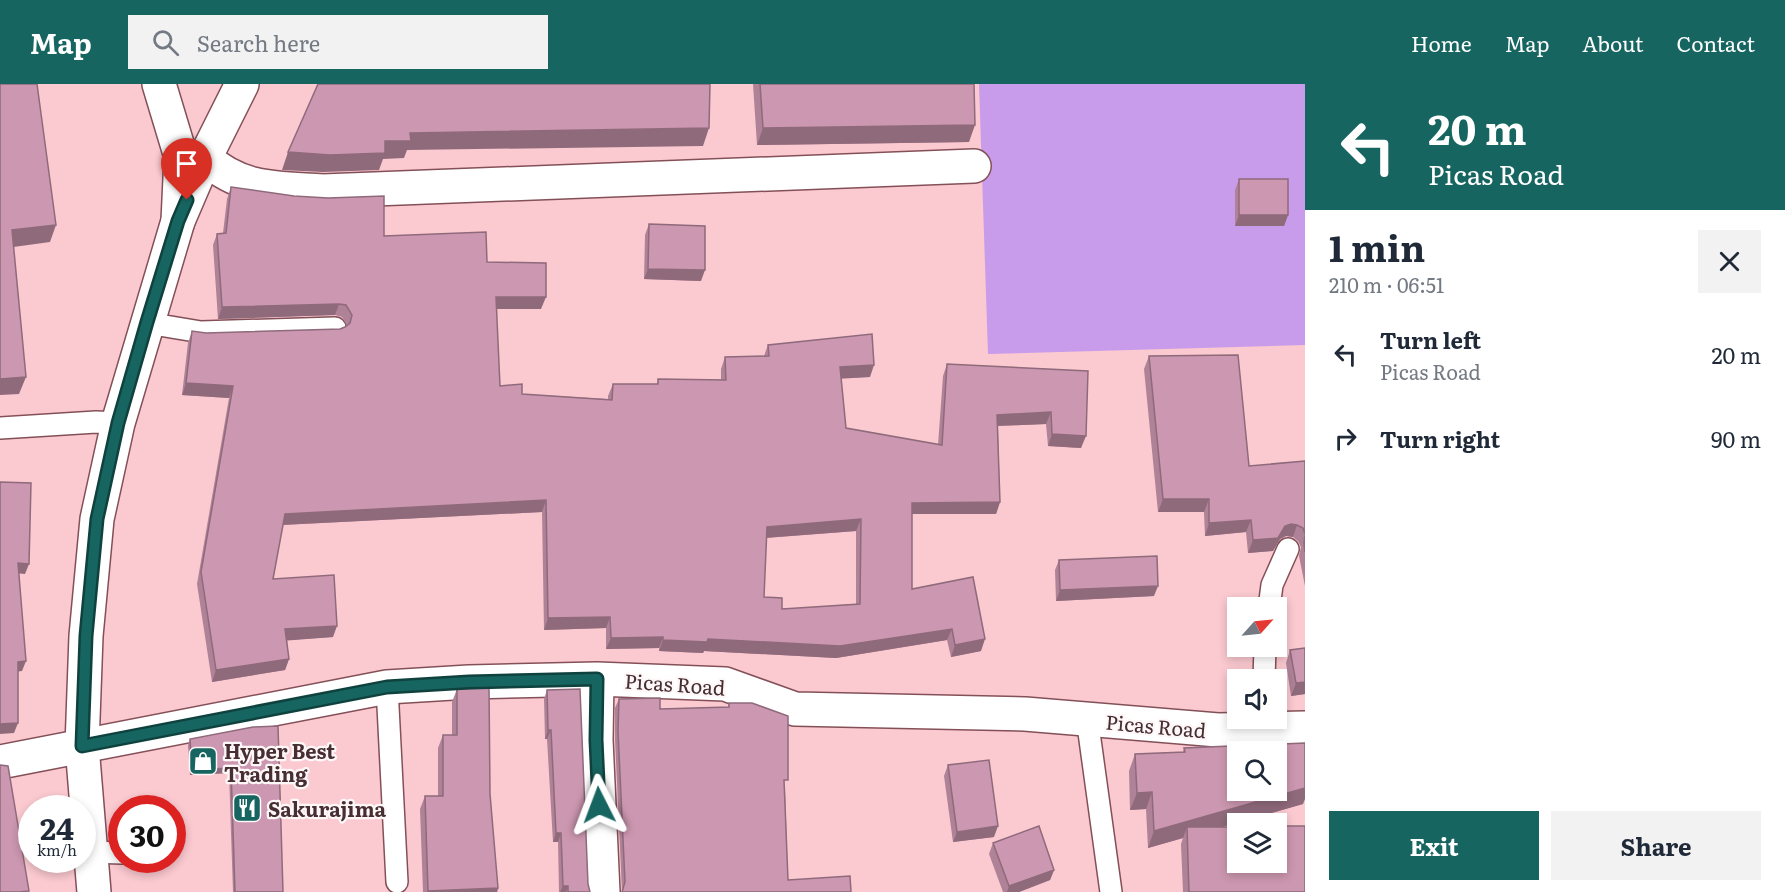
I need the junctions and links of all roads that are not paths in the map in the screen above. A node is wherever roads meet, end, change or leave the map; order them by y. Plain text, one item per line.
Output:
1 (159, 84) edge
2 (242, 84) edge
3 (205, 158) junction
4 (974, 166) dead end
5 (178, 221) junction
6 (147, 322) junction
7 (335, 328) edge
8 (118, 423) junction
9 (0, 428) edge
10 (1288, 549) dead end
11 (1270, 597) edge
12 (597, 679) junction
13 (387, 687) junction
14 (1087, 718) junction
15 (1287, 727) edge
16 (1305, 728) edge
17 (1227, 729) edge
18 (82, 746) junction
19 (0, 762) edge
20 (86, 795) edge
21 (92, 873) edge
22 (397, 882) dead end
23 (94, 892) edge
24 (603, 892) edge
25 (1111, 892) edge

1 - 5 street
2 - 3 street
3 - 4 street
3 - 5 street
5 - 6 street
6 - 7 lane
6 - 8 street
8 - 9 lane
8 - 18 street
10 - 11 lane
12 - 13 street, Picas Road
12 - 14 street, Picas Road
12 - 24 street
13 - 18 street, Picas Road
13 - 22 lane
14 - 17 street, Picas Road
14 - 25 lane
15 - 16 street, Picas Road
18 - 19 street, Picas Road
18 - 20 street
21 - 23 street

